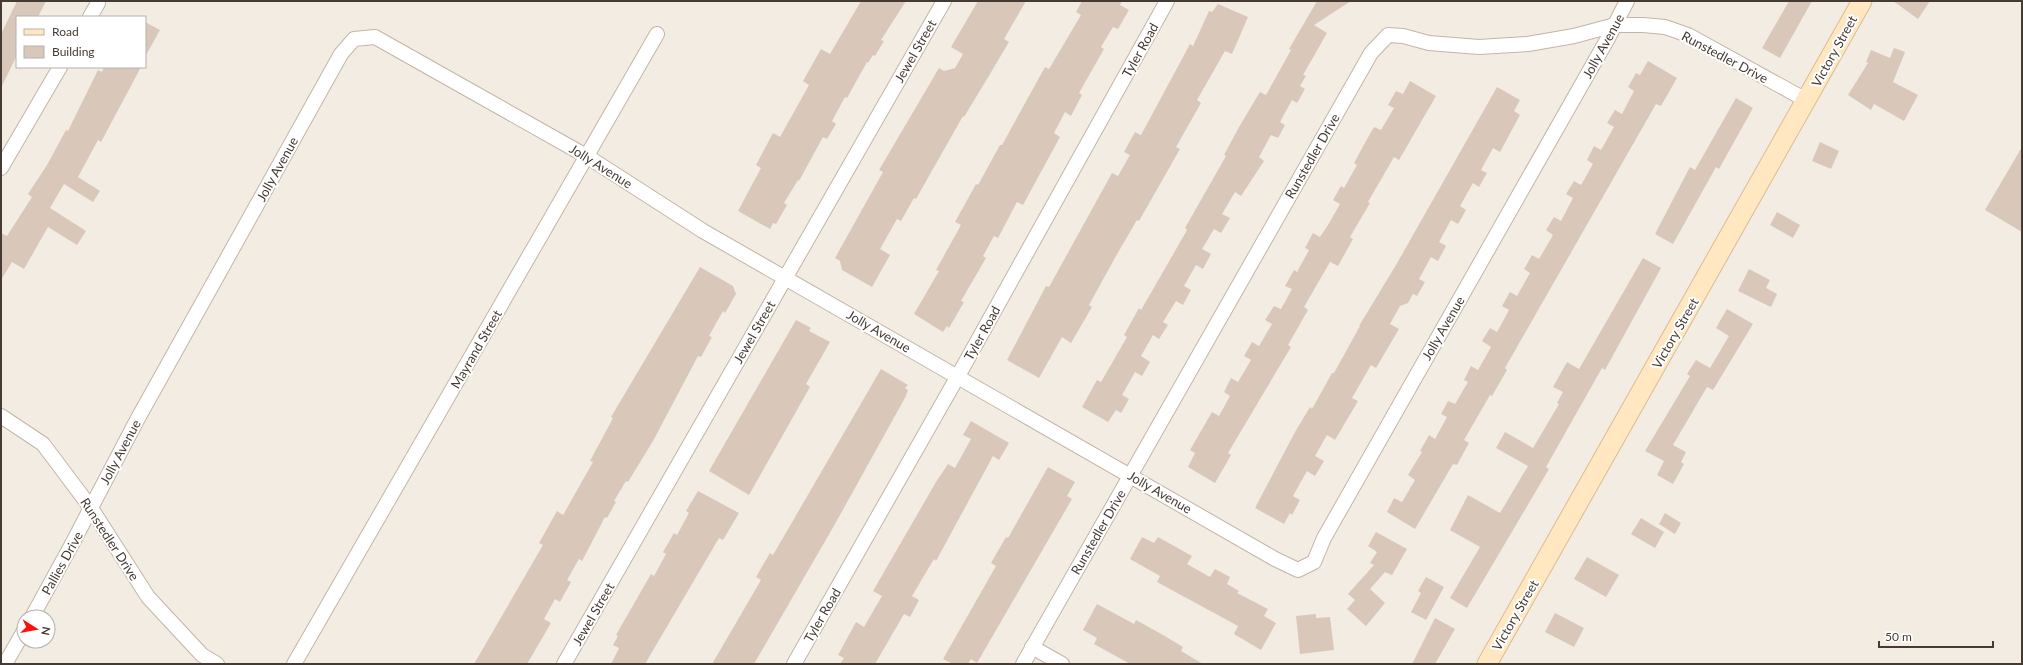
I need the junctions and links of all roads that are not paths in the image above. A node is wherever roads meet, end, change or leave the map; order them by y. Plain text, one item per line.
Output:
1 (944, 1) edge
2 (1167, 1) edge
3 (1627, 1) edge
4 (1862, 1) edge
5 (98, 3) dead end
6 (91, 16) edge
7 (1615, 25) junction
8 (657, 34) dead end
9 (59, 68) edge
10 (1806, 100) junction
11 (588, 157) junction
12 (1, 168) edge
13 (785, 278) junction
14 (958, 376) junction
15 (1, 416) edge
16 (1131, 475) junction
17 (91, 508) junction
18 (36, 609) edge
19 (16, 645) edge
20 (1032, 647) junction
21 (5, 664) edge
22 (217, 664) edge
23 (294, 664) edge
24 (564, 664) edge
25 (794, 664) edge
26 (1022, 664) edge
27 (1062, 664) edge
28 (1487, 664) edge

1 - 13 street, Jewel Street
2 - 14 street, Tyler Road
3 - 7 street, Jolly Avenue
4 - 10 street, Victory Street
5 - 6 street
7 - 10 street, Runstedler Drive
7 - 16 street, Runstedler Drive
7 - 16 street, Jolly Avenue
8 - 11 street, Mayrand Street
9 - 12 street
10 - 28 street, Victory Street
11 - 13 street, Jolly Avenue
11 - 17 street, Jolly Avenue
11 - 23 street, Mayrand Street
13 - 14 street, Jolly Avenue
13 - 24 street, Jewel Street
14 - 16 street, Jolly Avenue
14 - 25 street, Tyler Road
15 - 17 street, Runstedler Drive
16 - 20 street, Runstedler Drive
17 - 18 street, Pallies Drive
17 - 22 street, Runstedler Drive
19 - 21 street
20 - 26 street, Runstedler Drive
20 - 27 street

